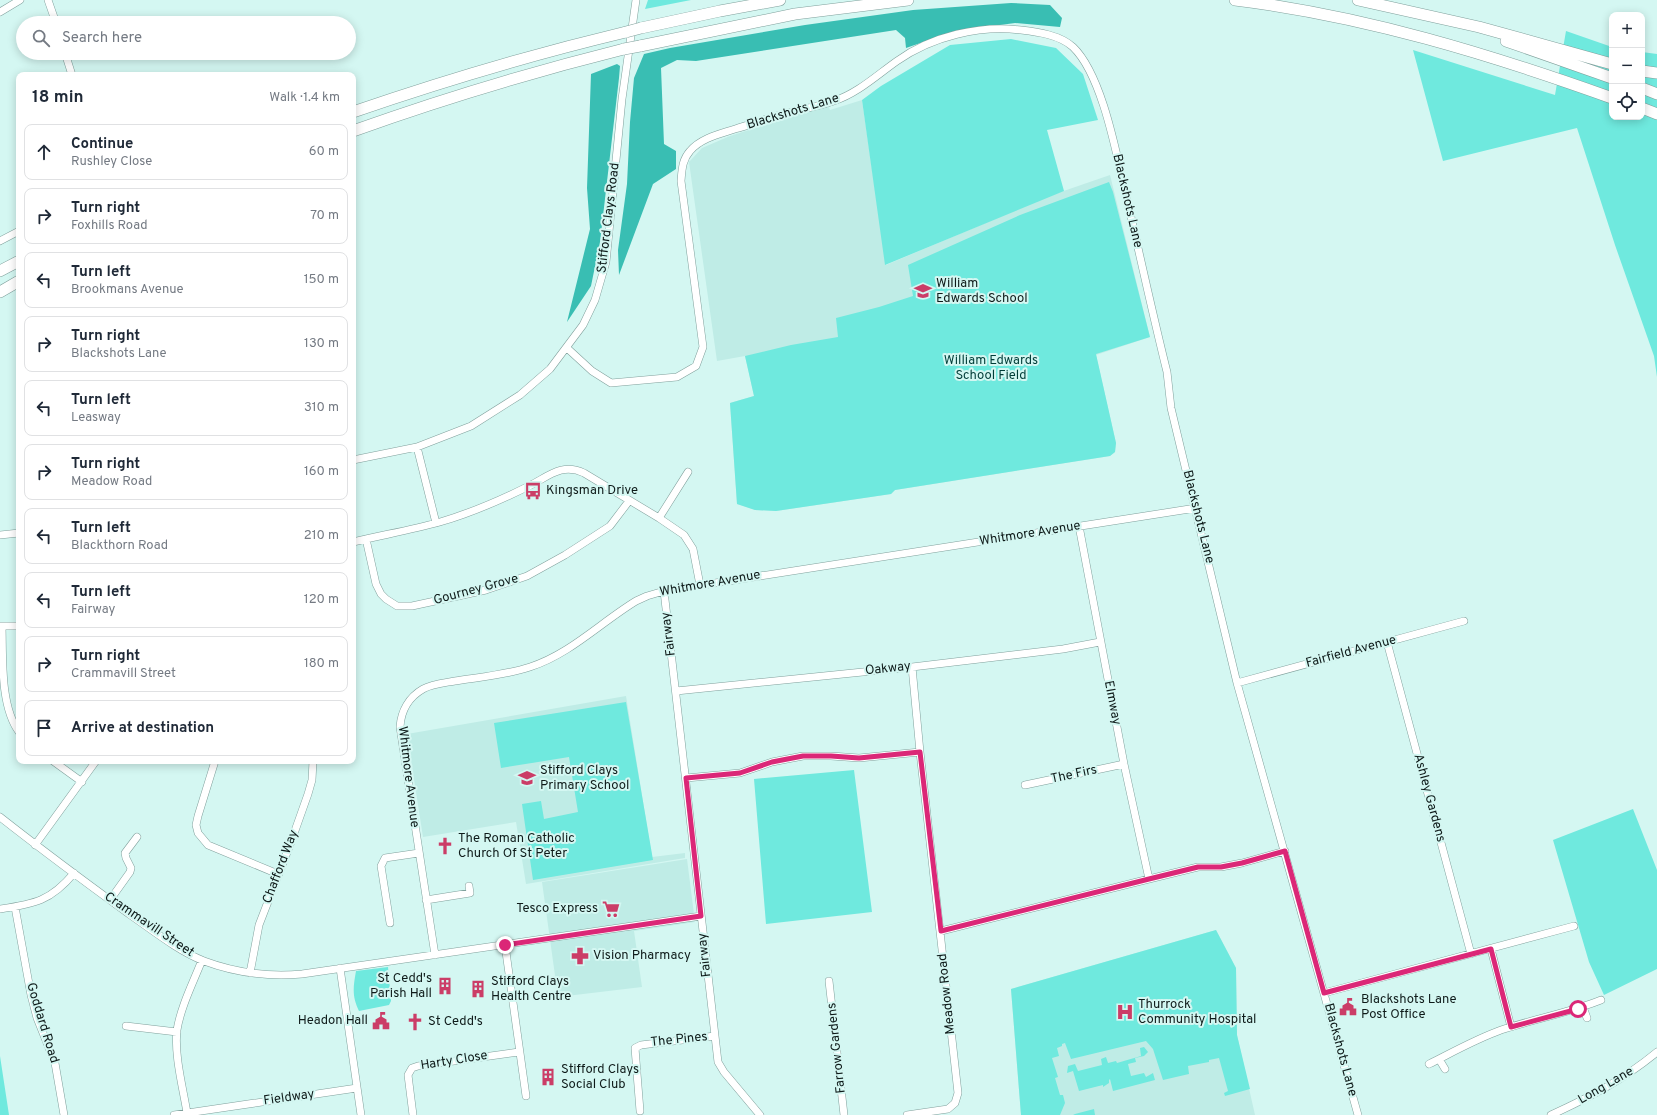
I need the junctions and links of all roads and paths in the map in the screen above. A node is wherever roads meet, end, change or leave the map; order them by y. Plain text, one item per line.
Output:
1 (20, 0) edge
2 (48, 0) edge
3 (636, 0) edge
4 (780, 0) edge
5 (908, 0) edge
6 (1235, 0) edge
7 (1358, 0) edge
8 (1392, 8) junction
9 (0, 12) edge
10 (54, 16) edge
11 (67, 60) edge
12 (1609, 63) edge
13 (1645, 71) edge
14 (71, 72) edge
15 (1657, 73) edge
16 (1609, 77) edge
17 (1645, 89) edge
18 (1657, 94) edge
19 (1609, 97) edge
20 (1645, 109) edge
21 (356, 111) edge
22 (1657, 114) edge
23 (356, 130) edge
24 (16, 233) edge
25 (0, 241) edge
26 (16, 262) edge
27 (0, 271) edge
28 (16, 283) edge
29 (0, 292) edge
30 (567, 348) junction
31 (417, 447) junction
32 (356, 459) edge
33 (688, 472) dead end
34 (629, 501) junction
35 (1196, 508) junction
36 (659, 518) junction
37 (436, 523) junction
38 (1079, 526) junction
39 (16, 533) edge
40 (0, 535) edge
41 (366, 539) junction
42 (356, 541) edge
43 (700, 585) junction
44 (664, 591) junction
45 (1464, 621) dead end
46 (1, 626) edge
47 (16, 626) edge
48 (1100, 642) junction
49 (1387, 642) junction
50 (912, 667) junction
51 (1237, 683) junction
52 (676, 691) junction
53 (16, 728) edge
54 (920, 752) junction
55 (56, 764) edge
56 (94, 764) edge
57 (214, 764) edge
58 (314, 764) edge
59 (1124, 764) junction
60 (686, 778) junction
61 (82, 782) junction
62 (1025, 785) dead end
63 (0, 817) edge
64 (137, 837) dead end
65 (35, 844) junction
66 (1285, 851) junction
67 (419, 853) junction
68 (74, 873) junction
69 (278, 874) junction
70 (1149, 879) junction
71 (469, 886) dead end
72 (110, 900) junction
73 (426, 900) junction
74 (15, 907) junction
75 (0, 910) edge
76 (701, 916) junction
77 (390, 923) dead end
78 (1574, 926) dead end
79 (941, 931) junction
80 (505, 945) junction
81 (1491, 949) junction
82 (1471, 954) junction
83 (435, 955) junction
84 (202, 960) junction
85 (340, 968) junction
86 (250, 973) junction
87 (829, 981) dead end
88 (1324, 993) junction
89 (1601, 1000) dead end
90 (1582, 1007) junction
91 (1587, 1018) dead end
92 (126, 1026) dead end
93 (1511, 1027) junction
94 (177, 1032) junction
95 (715, 1036) junction
96 (519, 1052) junction
97 (1657, 1052) edge
98 (1439, 1059) junction
99 (1430, 1064) dead end
100 (1444, 1069) dead end
101 (357, 1088) junction
102 (526, 1096) dead end
103 (640, 1111) dead end
104 (187, 1113) junction
105 (64, 1115) edge
106 (174, 1115) edge
107 (361, 1115) edge
108 (413, 1115) edge
109 (760, 1115) edge
110 (844, 1115) edge
111 (907, 1115) edge
112 (1358, 1115) edge
113 (1551, 1115) edge

1 - 9 street
2 - 10 street
3 - 30 street, Stifford Clays Road
4 - 21 highway, bridge
5 - 23 highway, bridge
6 - 19 highway
7 - 8 highway
8 - 12 highway
8 - 16 highway
11 - 14 street
13 - 15 highway
17 - 18 highway
20 - 22 highway
24 - 25 street
26 - 27 highway
28 - 29 highway
30 - 31 street, Stifford Clays Road
30 - 35 street, Blackshots Lane
31 - 32 street, Stifford Clays Road
31 - 37 street
33 - 36 street
34 - 36 street
34 - 37 street
34 - 41 street, Gourney Grove
35 - 38 street, Whitmore Avenue
35 - 51 street, Blackshots Lane
36 - 43 street
37 - 41 street
38 - 43 street, Whitmore Avenue
38 - 48 street, Elmway
39 - 40 street
41 - 42 street
43 - 44 street, Whitmore Avenue
44 - 52 street, Fairway
44 - 67 street, Whitmore Avenue
45 - 49 street, Fairfield Avenue
46 - 47 street
46 - 53 street
48 - 50 street, Oakway
48 - 59 street, Elmway
49 - 51 street, Fairfield Avenue
49 - 82 street, Ashley Gardens
50 - 52 street, Oakway
50 - 54 street, Meadow Road
51 - 66 street, Blackshots Lane
52 - 60 street, Fairway
54 - 60 street
54 - 79 street, Meadow Road
55 - 61 street
56 - 61 street
57 - 69 street
58 - 69 street, Chafford Way
59 - 62 street, The Firs
59 - 70 street, Elmway
60 - 76 street, Fairway
61 - 65 street
63 - 65 street, Crammavill Street
64 - 72 street
65 - 68 street, Crammavill Street
66 - 70 street
66 - 88 street, Blackshots Lane
67 - 73 street, Whitmore Avenue
67 - 77 street
68 - 72 street, Crammavill Street
68 - 74 street
69 - 86 street, Chafford Way
70 - 79 street
71 - 73 street
72 - 84 street, Crammavill Street
73 - 83 street, Whitmore Avenue
74 - 75 street
74 - 105 street, Goddard Road
76 - 80 street, Crammavill Street
76 - 95 street, Fairway
78 - 81 street
79 - 111 street, Meadow Road
80 - 83 street, Crammavill Street
80 - 96 street
81 - 82 street
81 - 93 street
82 - 88 street
83 - 85 street, Crammavill Street
84 - 86 street, Crammavill Street
84 - 94 street
85 - 86 street, Crammavill Street
85 - 101 street
87 - 110 street, Farrow Gardens
88 - 112 street, Blackshots Lane
89 - 90 street
90 - 91 street
90 - 93 street
92 - 94 street
93 - 98 street
94 - 104 street
95 - 103 street, The Pines
95 - 109 street, Fairway
96 - 102 street
96 - 108 street, Harty Close
97 - 113 street, Long Lane
98 - 99 street
98 - 100 street
101 - 104 street, Fieldway
101 - 107 street
104 - 106 street, Fieldway

